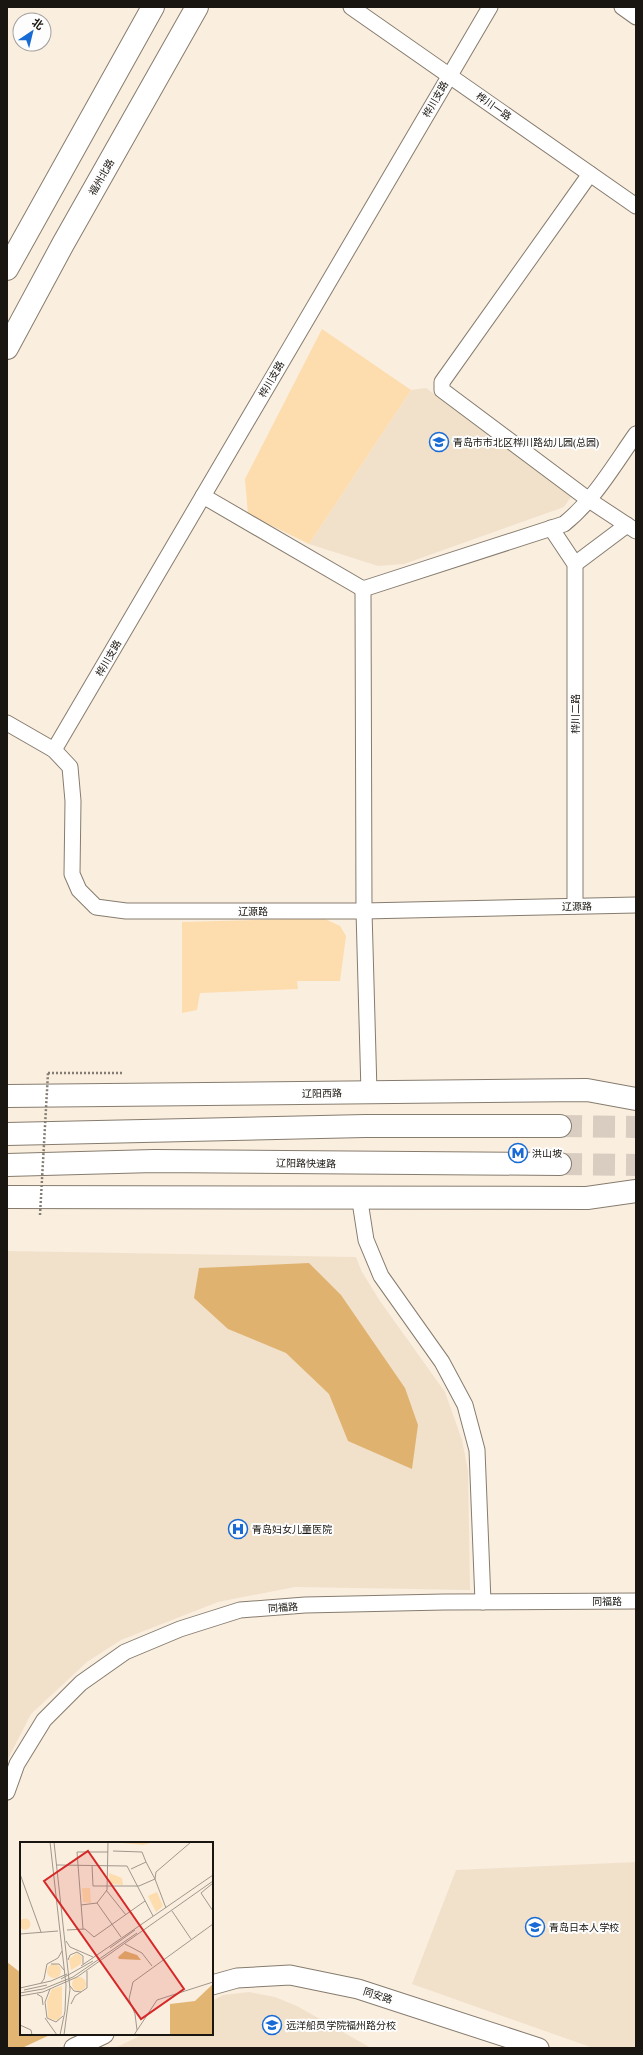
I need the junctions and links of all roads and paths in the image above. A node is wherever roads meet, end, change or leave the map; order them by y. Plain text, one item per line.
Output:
1 (152, 7) edge
2 (197, 7) edge
3 (351, 7) edge
4 (490, 7) edge
5 (449, 74) junction
6 (590, 174) junction
7 (636, 206) edge
8 (7, 269) edge
9 (7, 348) edge
10 (636, 434) edge
11 (203, 496) junction
12 (589, 500) junction
13 (551, 528) junction
14 (632, 528) edge
15 (575, 564) junction
16 (363, 589) junction
17 (7, 723) edge
18 (54, 750) junction
19 (636, 905) edge
20 (575, 906) junction
21 (364, 911) junction
22 (122, 1073) dead end
23 (369, 1092) junction
24 (7, 1096) edge
25 (636, 1099) edge
26 (560, 1126) tunnel mouth
27 (7, 1134) edge
28 (560, 1164) tunnel mouth
29 (7, 1165) edge
30 (636, 1191) edge
31 (7, 1196) edge
32 (365, 1196) junction
33 (40, 1216) dead end
34 (636, 1601) edge
35 (483, 1602) junction
36 (7, 1792) edge
37 (213, 1986) edge
38 (102, 2035) edge
39 (74, 2048) edge
40 (539, 2048) edge

1 - 8 main road
2 - 9 main road, 福州北路
3 - 5 street, 桦川一路
4 - 5 street, 桦川支路
5 - 6 street, 桦川一路
5 - 11 street, 桦川支路
6 - 7 street, 桦川一路
6 - 12 street
10 - 12 street
11 - 16 street
11 - 18 street, 桦川支路
12 - 13 street
12 - 14 street
13 - 15 street
13 - 16 street
14 - 15 street
15 - 20 street, 桦川二路
16 - 21 street
17 - 18 street, 辽源路
18 - 21 street, 辽源路
19 - 20 street, 辽源路
20 - 21 street, 辽源路
21 - 23 street
22 - 33 path, bridge
23 - 24 main road, 辽阳西路
23 - 25 main road, 辽阳西路
26 - 27 main road
28 - 29 main road, 辽阳路快速路
30 - 32 main road
31 - 32 main road
32 - 35 street
34 - 35 street, 同福路
35 - 36 street, 同福路
37 - 40 street, 同安路
38 - 39 street

